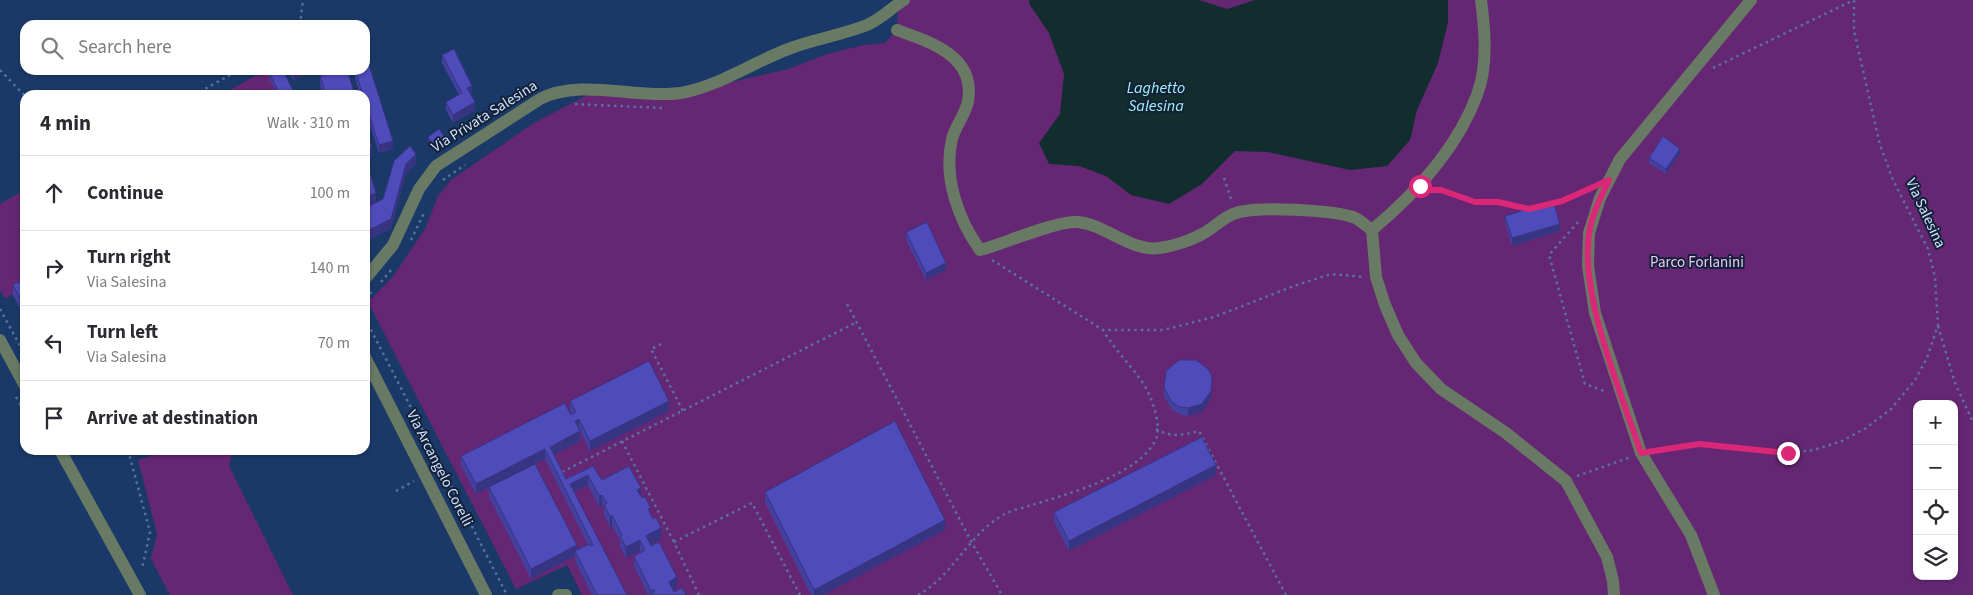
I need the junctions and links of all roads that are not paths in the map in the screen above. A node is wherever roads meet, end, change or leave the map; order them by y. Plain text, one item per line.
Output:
1 (904, 0) edge
2 (1481, 0) edge
3 (1750, 0) edge
4 (890, 24) junction
5 (1372, 230) junction
6 (370, 274) edge
7 (0, 340) edge
8 (370, 366) edge
9 (20, 377) edge
10 (63, 455) edge
11 (138, 591) edge
12 (486, 595) edge
13 (558, 595) edge
14 (566, 595) edge
15 (1614, 595) edge
16 (1714, 595) edge

1 - 4 street, Via Privata Salesina
2 - 5 street
3 - 16 street
4 - 5 street
4 - 6 street, Via Privata Salesina
5 - 15 street
7 - 9 street
8 - 12 street, Via Arcangelo Corelli
10 - 11 street
13 - 14 street

